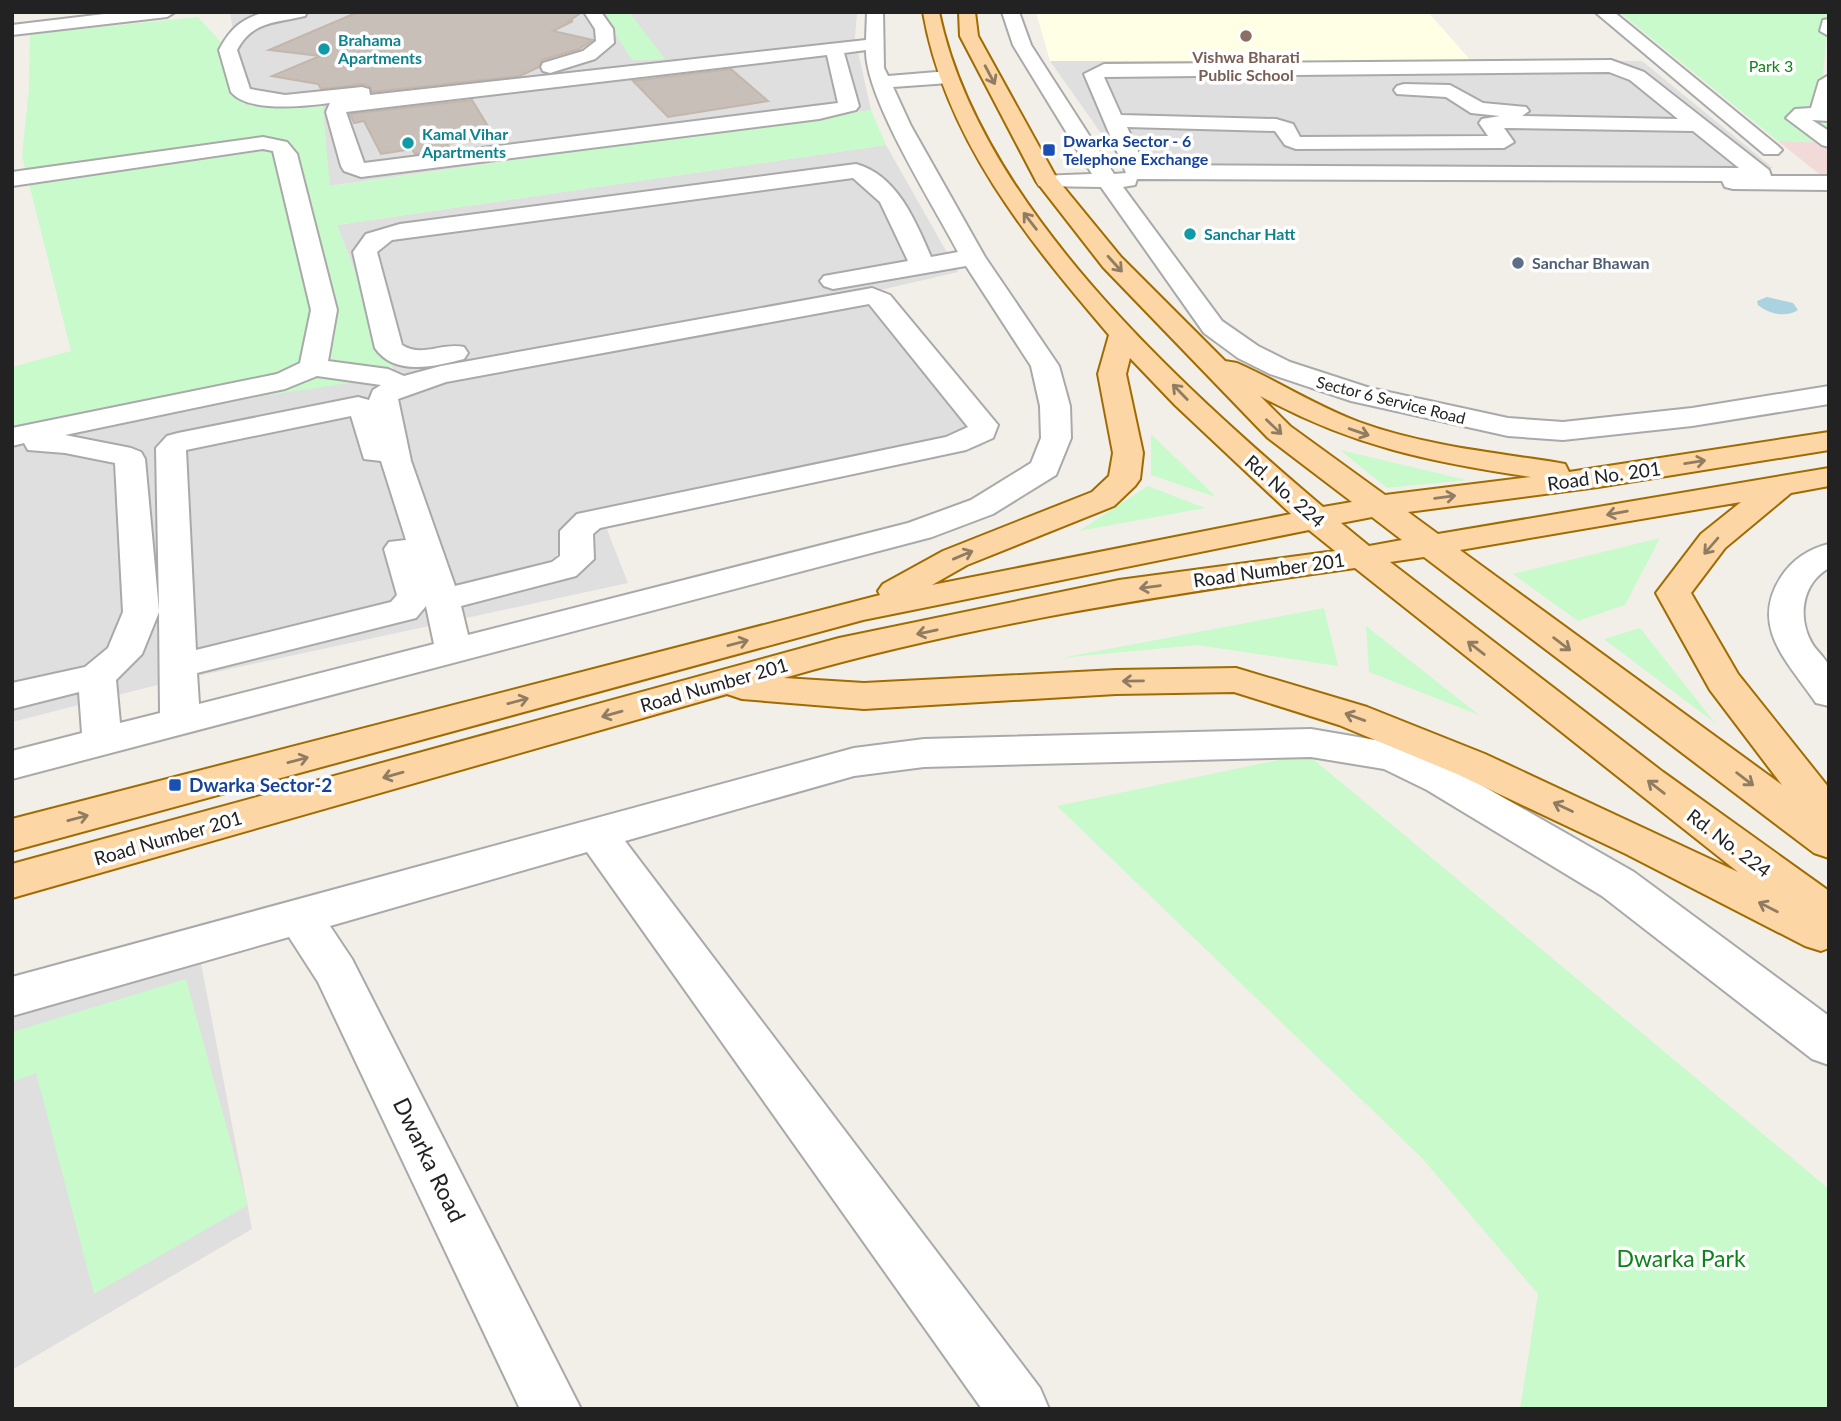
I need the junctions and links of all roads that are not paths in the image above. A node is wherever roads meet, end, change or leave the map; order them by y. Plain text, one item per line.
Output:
1 (99, 12) edge
2 (167, 12) edge
3 (299, 12) edge
4 (592, 12) edge
5 (875, 12) edge
6 (931, 12) edge
7 (967, 12) edge
8 (1010, 12) edge
9 (1603, 12) edge
10 (18, 23) edge
11 (1829, 24) edge
12 (1829, 31) edge
13 (874, 44) junction
14 (834, 48) junction
15 (949, 77) junction
16 (1829, 81) edge
17 (881, 82) junction
18 (1378, 90) dead end
19 (1700, 92) junction
20 (1656, 93) junction
21 (1088, 101) junction
22 (1265, 107) dead end
23 (1676, 110) junction
24 (1824, 114) edge
25 (1697, 125) junction
26 (1829, 141) edge
27 (1764, 144) junction
28 (1122, 145) junction
29 (1723, 145) junction
30 (1086, 146) junction
31 (12, 179) edge
32 (1107, 180) junction
33 (1046, 181) junction
34 (1820, 182) edge
35 (973, 257) junction
36 (923, 266) junction
37 (1123, 332) junction
38 (389, 348) junction
39 (1209, 361) junction
40 (314, 363) junction
41 (399, 387) junction
42 (1829, 395) edge
43 (12, 437) edge
44 (1829, 440) edge
45 (12, 450) edge
46 (1829, 477) edge
47 (1598, 478) junction
48 (1781, 485) junction
49 (1378, 506) junction
50 (1314, 517) junction
51 (1428, 545) junction
52 (1829, 554) edge
53 (1363, 557) junction
54 (443, 600) junction
55 (860, 610) junction
56 (453, 650) junction
57 (179, 666) junction
58 (97, 676) junction
59 (715, 685) junction
60 (1829, 694) edge
61 (12, 696) edge
62 (180, 721) junction
63 (102, 741) junction
64 (12, 765) edge
65 (1829, 813) edge
66 (12, 835) edge
67 (598, 836) junction
68 (1829, 842) edge
69 (12, 881) edge
70 (1829, 915) edge
71 (299, 916) junction
72 (1829, 937) edge
73 (12, 997) edge
74 (1829, 1044) edge
75 (551, 1409) edge
76 (1019, 1409) edge

1 - 10 street
2 - 10 street
3 - 4 street
5 - 13 street
6 - 15 main road, Rd. No. 224
7 -> 33 main road
8 - 21 street, Sector 6 Service Road
9 - 19 street
11 - 12 street
13 - 14 street
13 - 17 street
14 - 14 street
15 - 17 street
37 -> 15 main road, Rd. No. 224
16 - 24 street
17 - 35 street
18 - 23 street
19 - 20 street
19 - 27 street
20 - 21 street
20 - 23 street
21 - 22 street
21 - 25 street
21 - 28 street
21 - 30 street, Sector 6 Service Road
23 - 25 street
24 - 26 street
25 - 29 street
27 - 29 street
27 - 34 street
28 - 29 street
28 - 30 street
30 - 32 street, Sector 6 Service Road
31 - 40 street
32 - 33 street
32 - 34 street
32 - 42 street, Sector 6 Service Road
33 -> 39 main road
35 - 36 street
35 - 56 street
36 - 38 street
36 - 38 street
50 -> 37 main road, Rd. No. 224
55 -> 37 main road
38 - 40 street
39 -> 47 main road
39 -> 49 main road
40 - 41 street
40 - 43 street
41 - 54 street
41 - 54 street
47 -> 44 main road, Road No. 201
45 - 58 street
46 - 48 main road, Road No. 201
49 -> 47 main road, Road No. 201
48 -> 51 main road, Road No. 201
48 -> 65 main road
49 - 50 main road, Road Number 201
49 - 51 main road
50 - 53 main road, Rd. No. 224
50 - 55 main road, Road Number 201
51 - 53 main road, Road Number 201
51 -> 68 main road
52 - 60 street
53 -> 59 main road, Road Number 201
70 -> 53 main road, Rd. No. 224
54 - 56 street
66 -> 55 main road, Road Number 201
56 - 62 street
57 - 57 street
57 - 62 street
58 - 61 street
58 - 63 street
59 -> 69 main road, Road Number 201
72 -> 59 main road
62 - 63 street
63 - 64 street
67 - 71 street
67 - 74 street
67 - 76 street
71 - 73 street
71 - 75 street, Dwarka Road

